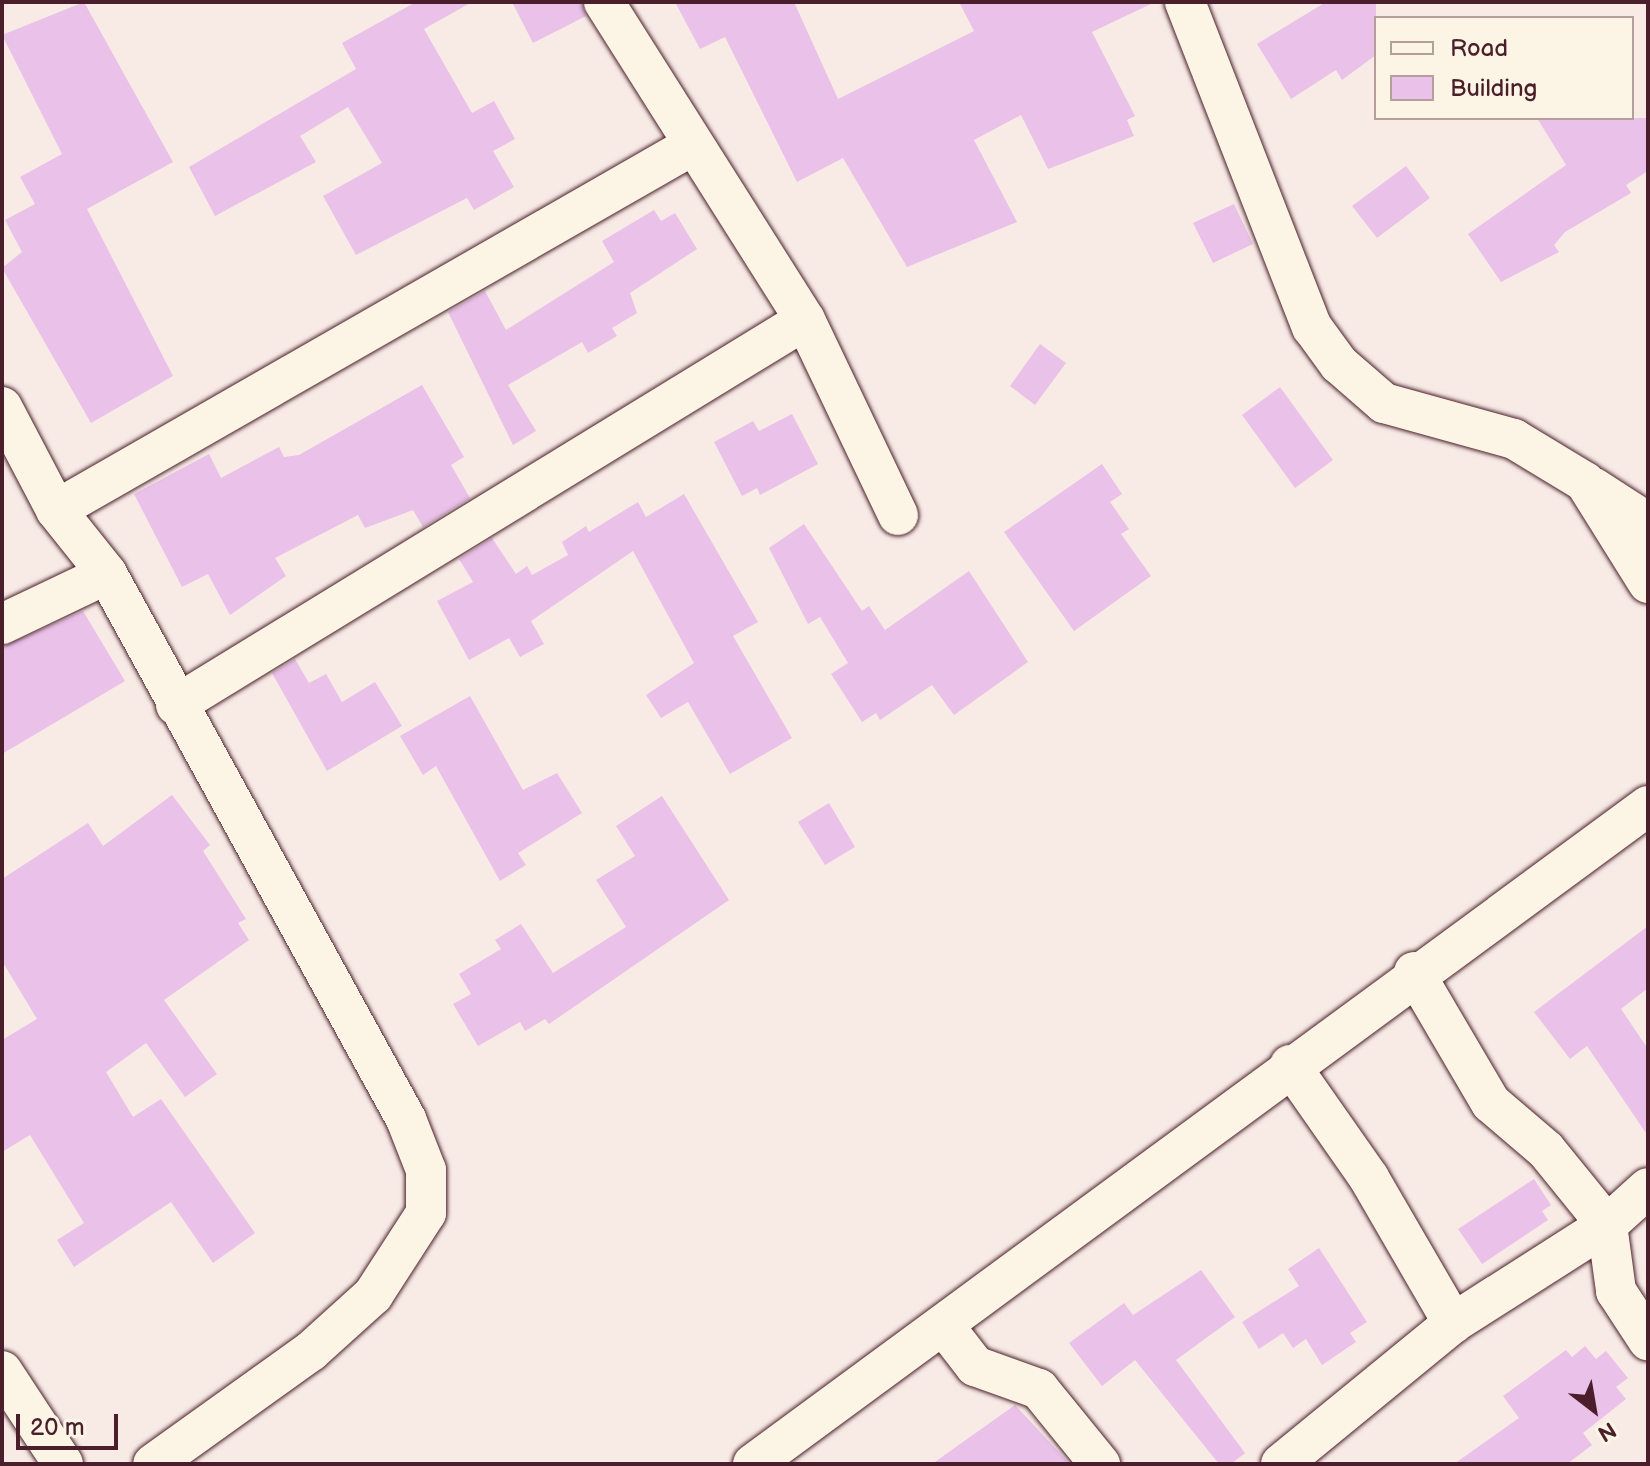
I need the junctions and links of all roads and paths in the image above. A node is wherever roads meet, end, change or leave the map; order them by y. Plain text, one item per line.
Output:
1 (604, 2) edge
2 (1185, 2) edge
3 (693, 145) junction
4 (805, 320) junction
5 (2, 407) edge
6 (1585, 482) junction
7 (56, 510) junction
8 (898, 515) dead end
9 (1648, 523) edge
10 (107, 574) junction
11 (1648, 583) edge
12 (2, 624) edge
13 (176, 705) junction
14 (1648, 806) edge
15 (1414, 972) junction
16 (1290, 1065) junction
17 (1648, 1188) edge
18 (1607, 1225) junction
19 (1453, 1323) junction
20 (944, 1326) junction
21 (1648, 1340) edge
22 (2, 1371) edge
23 (63, 1464) edge
24 (153, 1464) edge
25 (753, 1464) edge
26 (1100, 1464) edge
27 (1281, 1464) edge

1 - 3 street
2 - 6 street
3 - 4 street
3 - 7 street
4 - 8 street
4 - 13 street
5 - 7 street
6 - 9 street
6 - 11 street
7 - 10 street
10 - 12 street
10 - 13 street
13 - 24 street
14 - 15 street
15 - 16 street
15 - 18 street
16 - 19 street
16 - 20 street
17 - 18 street
18 - 19 street
18 - 21 street
19 - 27 street
20 - 25 street
20 - 26 street
22 - 23 street

